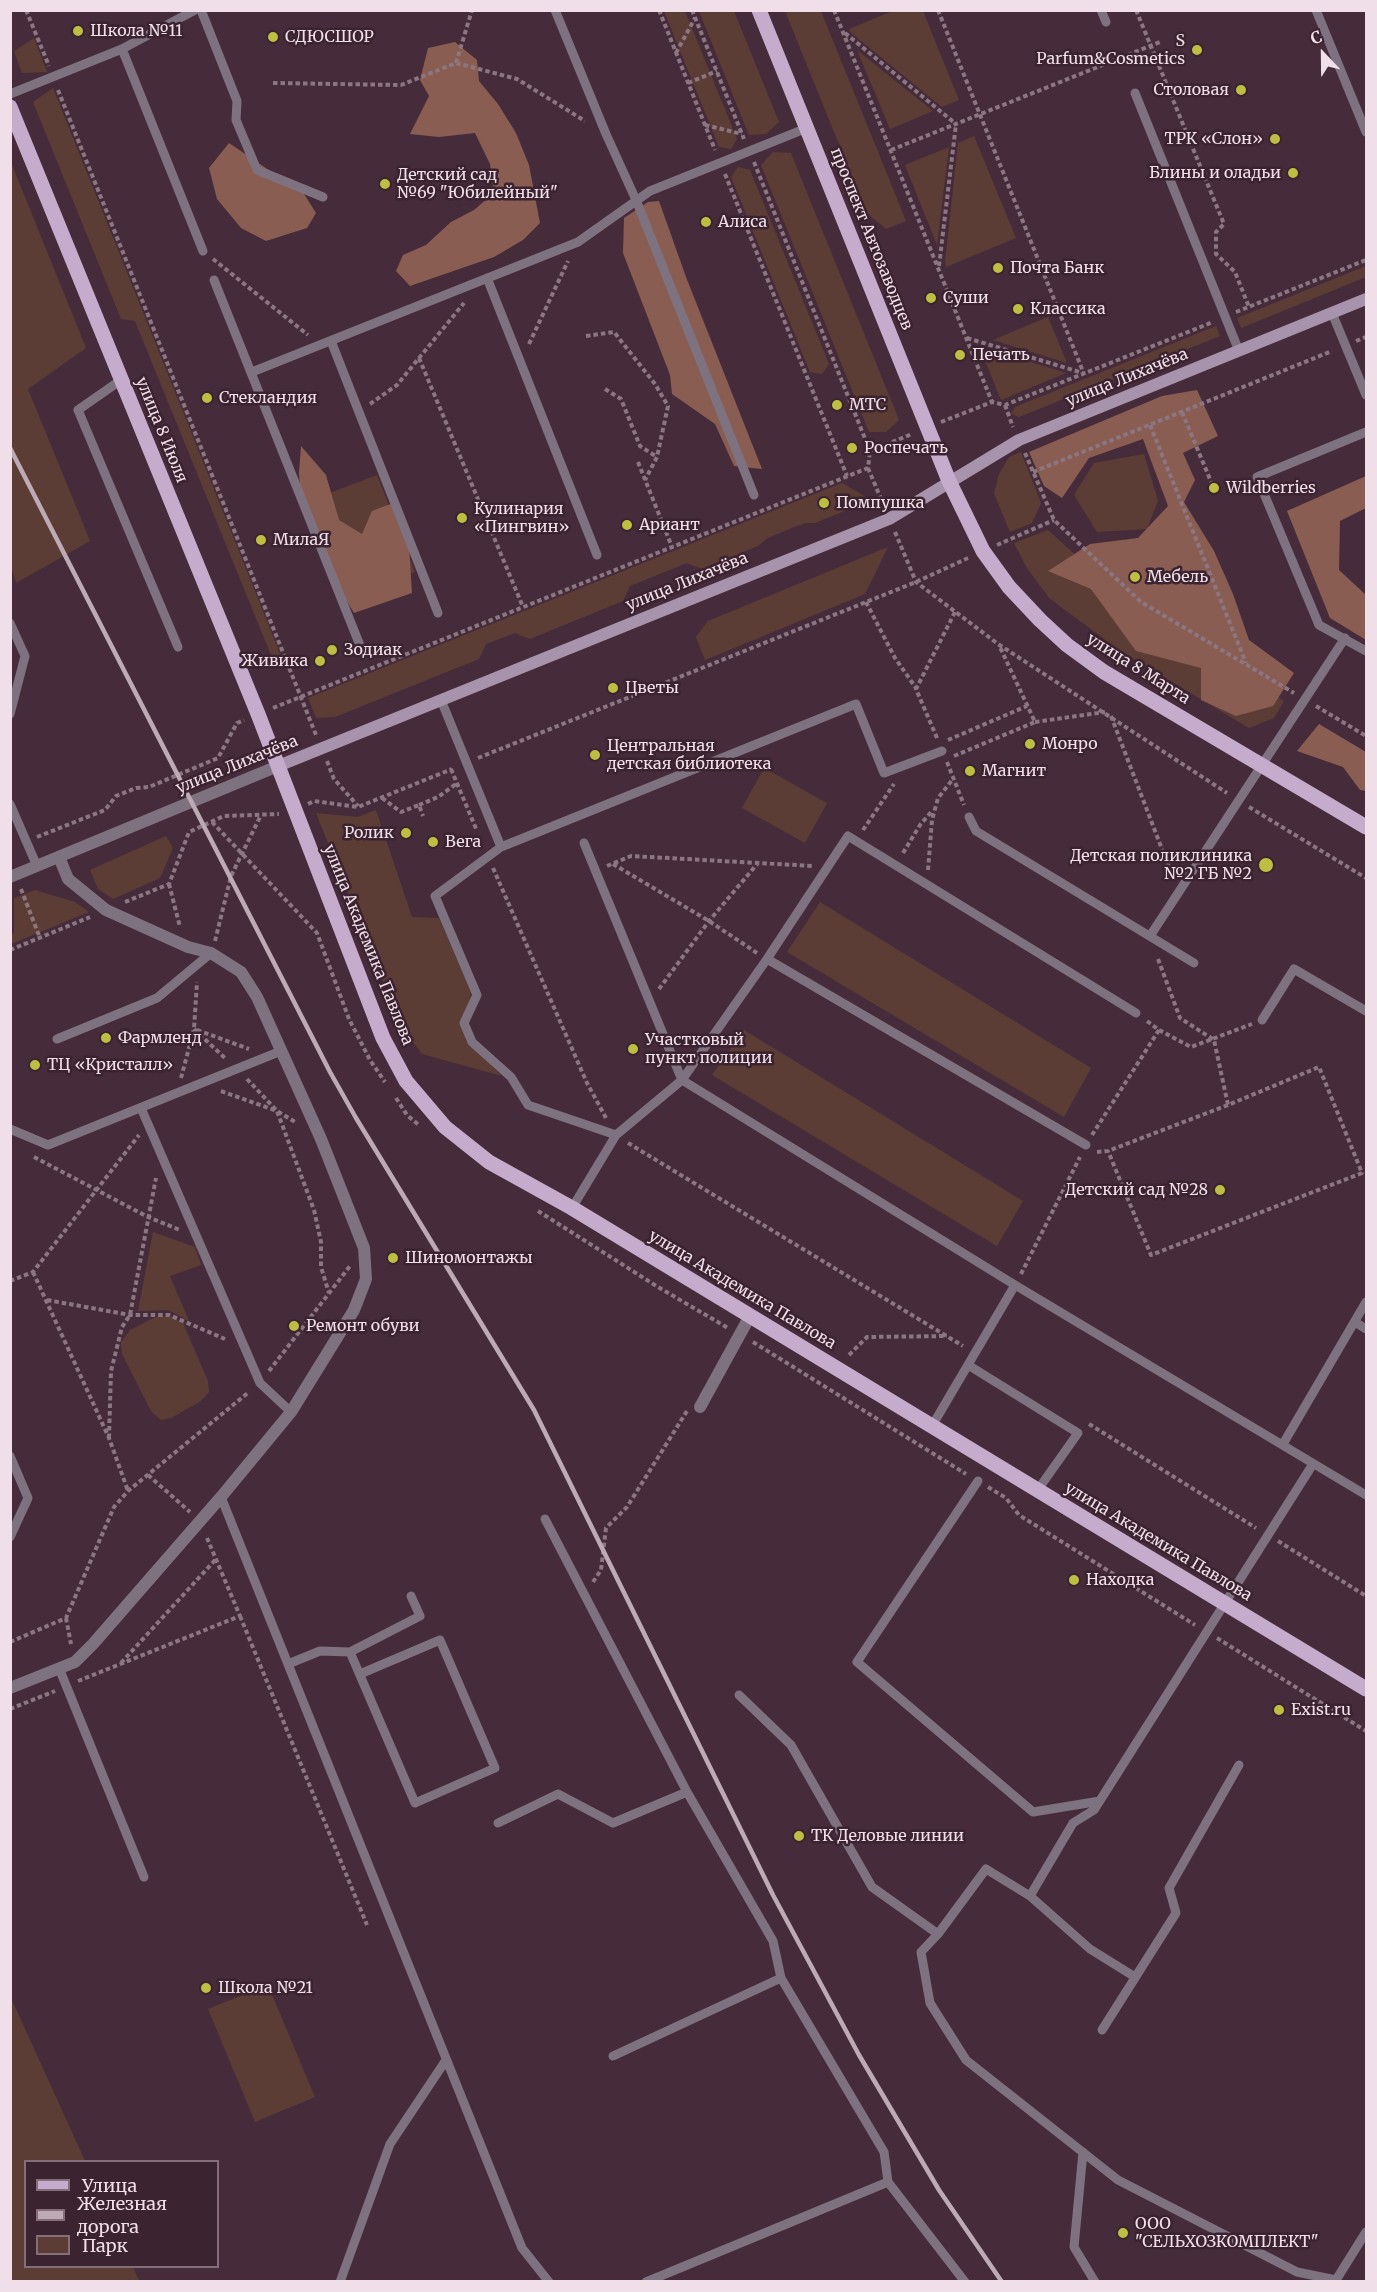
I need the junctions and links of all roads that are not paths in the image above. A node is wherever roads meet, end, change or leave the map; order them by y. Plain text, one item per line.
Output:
1 (195, 10) edge
2 (201, 10) edge
3 (555, 10) edge
4 (759, 10) edge
5 (1101, 10) edge
6 (1316, 10) edge
7 (1106, 22) dead end
8 (122, 50) junction
9 (1135, 93) dead end
10 (10, 94) edge
11 (10, 107) edge
12 (807, 128) junction
13 (1366, 132) edge
14 (323, 197) dead end
15 (636, 200) junction
16 (203, 251) road end
17 (485, 279) junction
18 (214, 280) dead end
19 (1366, 299) edge
20 (1332, 313) junction
21 (331, 341) junction
22 (1239, 351) junction
23 (252, 372) junction
24 (121, 380) junction
25 (1366, 395) edge
26 (1366, 432) edge
27 (949, 481) junction
28 (754, 495) dead end
29 (597, 555) dead end
30 (438, 613) dead end
31 (10, 623) edge
32 (1345, 639) junction
33 (177, 647) dead end
34 (361, 648) dead end
35 (1366, 651) edge
36 (441, 700) junction
37 (10, 714) edge
38 (944, 755) road end
39 (1262, 765) junction
40 (278, 766) junction
41 (10, 804) edge
42 (969, 817) road end
43 (1366, 827) edge
44 (584, 843) dead end
45 (501, 847) junction
46 (59, 856) junction
47 (37, 866) junction
48 (13, 876) edge
49 (1150, 936) junction
50 (211, 953) junction
51 (767, 959) junction
52 (1194, 963) dead end
53 (1366, 1011) edge
54 (1136, 1013) road end
55 (1262, 1020) road end
56 (57, 1039) dead end
57 (275, 1054) junction
58 (682, 1080) junction
59 (141, 1108) junction
60 (10, 1129) edge
61 (616, 1135) junction
62 (1086, 1145) road end
63 (572, 1208) junction
64 (1015, 1285) junction
65 (1366, 1302) edge
66 (750, 1316) junction
67 (1355, 1322) junction
68 (1366, 1329) edge
69 (968, 1365) junction
70 (700, 1407) road end
71 (291, 1412) junction
72 (932, 1426) junction
73 (1283, 1444) junction
74 (10, 1456) edge
75 (1313, 1464) junction
76 (978, 1481) dead end
77 (1037, 1491) junction
78 (1366, 1495) edge
79 (221, 1497) junction
80 (545, 1519) dead end
81 (10, 1537) edge
82 (411, 1596) dead end
83 (1224, 1603) junction
84 (350, 1652) junction
85 (288, 1664) junction
86 (60, 1668) junction
87 (360, 1674) junction
88 (10, 1688) edge
89 (1366, 1689) edge
90 (740, 1695) dead end
91 (1239, 1765) dead end
92 (687, 1792) junction
93 (1100, 1801) junction
94 (498, 1823) dead end
95 (144, 1877) dead end
96 (1030, 1896) junction
97 (938, 1934) junction
98 (1135, 1977) junction
99 (781, 1978) junction
100 (1102, 2030) dead end
101 (613, 2056) dead end
102 (446, 2060) junction
103 (1083, 2152) junction
104 (888, 2182) junction
105 (1366, 2232) edge
106 (1336, 2281) edge
107 (340, 2282) edge
108 (549, 2282) edge
109 (646, 2282) edge
110 (964, 2282) edge
111 (1095, 2282) edge

1 - 8 lane
2 - 14 lane
3 - 15 lane
4 - 12 main road, проспект Автозаводцев
5 - 7 lane
6 - 13 lane
8 - 10 lane
8 - 16 lane
9 - 22 lane
11 - 24 main road, улица 8 Июля
12 - 15 lane
12 - 27 main road, проспект Автозаводцев
15 - 17 lane
15 - 28 lane
17 - 21 lane
17 - 29 lane
18 - 23 lane
19 - 20 main road, улица Лихачёва
20 - 22 main road, улица Лихачёва
20 - 25 lane
21 - 23 lane
21 - 30 lane
22 - 27 main road, улица Лихачёва
23 - 34 lane
24 - 33 lane
24 - 40 main road, улица 8 Июля
26 - 32 lane
27 - 36 main road, улица Лихачёва
27 - 39 main road, улица 8 Марта
31 - 37 lane
32 - 35 lane
32 - 39 lane
36 - 40 main road, улица Лихачёва
36 - 45 lane
38 - 45 lane
39 - 43 main road, улица 8 Марта
39 - 49 lane
40 - 46 street, улица Лихачёва
40 - 63 main road, улица Академика Павлова
41 - 47 lane
42 - 49 lane
44 - 58 lane
45 - 61 lane
46 - 47 street, улица Лихачёва
46 - 50 street
47 - 48 street, улица Лихачёва
49 - 52 lane
50 - 56 lane
50 - 57 street
51 - 54 lane
51 - 58 lane
51 - 62 lane
53 - 55 lane
57 - 59 lane
57 - 71 street
58 - 61 lane
58 - 64 lane
59 - 60 lane
59 - 71 lane
61 - 63 lane
63 - 66 main road, улица Академика Павлова
64 - 69 lane
64 - 73 lane
65 - 67 lane
66 - 70 street
66 - 72 main road, улица Академика Павлова
67 - 68 lane
67 - 73 lane
69 - 72 lane
69 - 77 lane
71 - 79 street
72 - 77 main road, улица Академика Павлова
73 - 75 lane
74 - 81 lane
75 - 78 lane
75 - 83 lane
76 - 93 lane
77 - 83 main road, улица Академика Павлова
79 - 85 lane
79 - 86 street
80 - 92 lane
82 - 84 lane
83 - 89 main road, улица Академика Павлова
83 - 93 lane
84 - 85 lane
84 - 87 lane
85 - 102 lane
86 - 88 street
86 - 95 lane
87 - 87 lane
90 - 97 lane
91 - 98 lane
92 - 94 lane
92 - 99 lane
93 - 96 lane
96 - 97 lane
96 - 98 lane
97 - 103 lane
98 - 100 lane
99 - 101 lane
99 - 104 lane
102 - 107 lane
102 - 108 lane
103 - 106 lane
103 - 111 lane
104 - 109 lane
104 - 110 lane
105 - 106 lane

